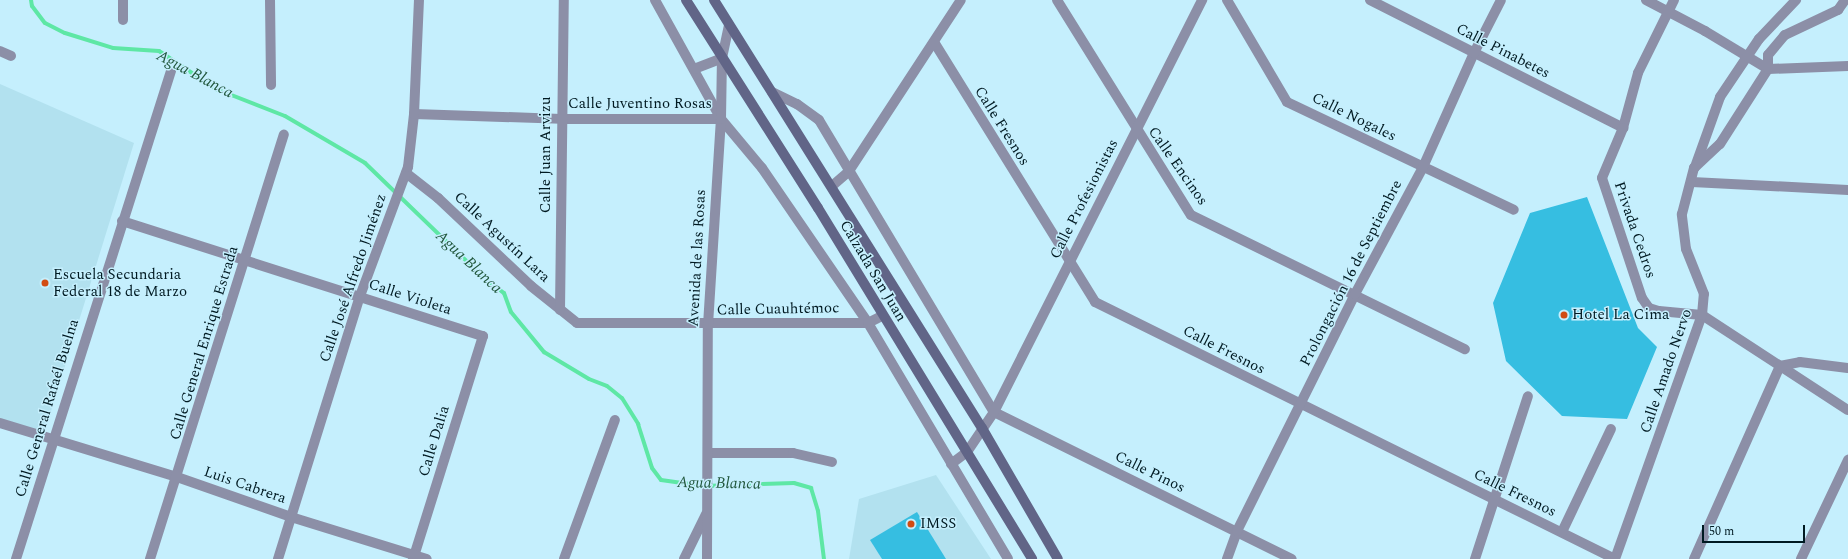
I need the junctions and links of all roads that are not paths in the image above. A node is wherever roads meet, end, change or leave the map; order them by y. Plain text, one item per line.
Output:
1 (123, 0) edge
2 (270, 0) edge
3 (419, 0) edge
4 (564, 0) edge
5 (655, 0) edge
6 (686, 0) edge
7 (714, 0) edge
8 (961, 0) edge
9 (1057, 0) edge
10 (1202, 0) edge
11 (1226, 0) edge
12 (1370, 0) edge
13 (1501, 0) edge
14 (1646, 0) edge
15 (1674, 0) edge
16 (1796, 0) edge
17 (1845, 0) edge
18 (1667, 11) junction
19 (123, 20) dead end
20 (729, 26) junction
21 (934, 42) junction
22 (0, 51) edge
23 (1474, 53) junction
24 (11, 56) dead end
25 (1745, 57) junction
26 (722, 58) junction
27 (1848, 66) edge
28 (1768, 69) junction
29 (694, 70) junction
30 (171, 71) dead end
31 (271, 85) dead end
32 (772, 92) junction
33 (414, 114) junction
34 (561, 119) junction
35 (721, 119) junction
36 (1623, 128) junction
37 (1136, 131) junction
38 (284, 135) dead end
39 (1423, 167) junction
40 (1694, 168) junction
41 (849, 171) junction
42 (404, 177) junction
43 (1692, 182) junction
44 (832, 186) junction
45 (1848, 190) edge
46 (1514, 210) dead end
47 (122, 220) junction
48 (245, 260) junction
49 (1069, 263) junction
50 (1356, 294) junction
51 (360, 296) junction
52 (560, 310) junction
53 (1702, 315) junction
54 (882, 316) junction
55 (577, 323) joint
56 (868, 323) junction
57 (708, 325) junction
58 (483, 336) joint
59 (1465, 349) dead end
60 (1780, 366) junction
61 (1848, 368) edge
62 (1528, 396) dead end
63 (1300, 405) junction
64 (1848, 410) edge
65 (994, 412) junction
66 (615, 420) dead end
67 (0, 423) edge
68 (982, 428) junction
69 (1611, 429) dead end
70 (53, 440) junction
71 (967, 452) junction
72 (708, 458) junction
73 (1848, 460) edge
74 (832, 462) dead end
75 (951, 464) junction
76 (177, 477) junction
77 (1494, 499) junction
78 (707, 511) junction
79 (291, 517) junction
80 (1237, 531) junction
81 (1562, 532) junction
82 (414, 557) edge
83 (16, 559) edge
84 (150, 559) edge
85 (278, 559) edge
86 (427, 559) edge
87 (564, 559) edge
88 (684, 559) edge
89 (707, 559) edge
90 (1008, 559) edge
91 (1032, 559) edge
92 (1058, 559) edge
93 (1227, 559) edge
94 (1292, 559) edge
95 (1475, 559) edge
96 (1615, 559) edge
97 (1694, 559) edge
98 (1801, 559) edge

1 - 19 street
2 - 31 street
3 - 33 street, Calle José Alfredo Jiménez
4 - 34 street, Calle Juan Arvizu
5 - 29 street
6 - 26 main road, Calzada San Juan
7 - 20 main road, Calzada San Juan
8 - 21 street
9 - 37 street, Calle Encinos
10 - 37 street, Calle Profesionistas
11 - 39 street, Calle Nogales
12 - 23 street, Calle Pinabetes
13 - 23 street, Prolongación 16 de Septiembre
14 - 18 street
15 - 18 street, Privada Cedros
16 - 25 street, Calle Amado Nervo
17 - 28 street
18 - 25 street
18 - 36 street, Privada Cedros
20 - 26 street, Avenida de las Rosas
20 - 32 main road, Calzada San Juan
21 - 41 street
21 - 49 street, Calle Fresnos
22 - 24 street
23 - 36 street, Calle Pinabetes
23 - 39 street, Prolongación 16 de Septiembre
25 - 28 street
25 - 40 street, Calle Amado Nervo
26 - 29 street
26 - 35 street, Avenida de las Rosas
26 - 54 main road, Calzada San Juan
27 - 28 street
28 - 40 street
29 - 35 street
30 - 47 street, Calle General Rafaél Buelna
32 - 41 street
32 - 44 main road, Calzada San Juan
33 - 34 street, Calle Juventino Rosas
33 - 42 street, Calle José Alfredo Jiménez
34 - 35 street, Calle Juventino Rosas
34 - 52 street, Calle Juan Arvizu
35 - 56 street
35 - 57 street, Avenida de las Rosas
36 - 53 street, Privada Cedros
37 - 49 street, Calle Profesionistas
37 - 50 street, Calle Encinos
38 - 48 street, Calle General Enrique Estrada
39 - 46 street, Calle Nogales
39 - 50 street, Prolongación 16 de Septiembre
40 - 43 street, Calle Amado Nervo
41 - 44 street
41 - 65 street
42 - 51 street, Calle José Alfredo Jiménez
42 - 52 street, Calle Agustín Lara
43 - 45 street
43 - 53 street, Calle Amado Nervo
44 - 68 main road, Calzada San Juan
47 - 48 street, Calle Violeta
47 - 70 street, Calle General Rafaél Buelna
48 - 51 street, Calle Violeta
48 - 76 street, Calle General Enrique Estrada
49 - 63 street, Calle Fresnos
49 - 65 street, Calle Profesionistas
50 - 59 street, Calle Encinos
50 - 63 street, Prolongación 16 de Septiembre
51 - 58 street, Calle Violeta
51 - 79 street, Calle José Alfredo Jiménez
52 - 55 street, Calle Agustín Lara
53 - 60 street
53 - 96 street, Calle Amado Nervo
54 - 56 street, Calle Cuauhtémoc
54 - 71 main road, Calzada San Juan
55 - 57 street, Calle Cuauhtémoc
56 - 57 street, Calle Cuauhtémoc
56 - 75 street
57 - 72 street, Avenida de las Rosas
58 - 82 street, Calle Dalia
60 - 61 street
60 - 64 street
60 - 97 street
62 - 77 street
63 - 77 street, Calle Fresnos
63 - 80 street, Prolongación 16 de Septiembre
65 - 68 street, Calle Profesionistas
65 - 80 street, Calle Pinos
66 - 87 street
67 - 70 street, Luis Cabrera
68 - 71 street, Calle Profesionistas
68 - 92 main road, Calzada San Juan
69 - 81 street
70 - 76 street, Luis Cabrera
70 - 83 street, Calle General Rafaél Buelna
71 - 75 street
71 - 91 main road, Calzada San Juan
72 - 74 street
72 - 78 street, Avenida de las Rosas
73 - 98 street
75 - 90 street
76 - 79 street, Luis Cabrera
76 - 84 street, Calle General Enrique Estrada
77 - 81 street, Calle Fresnos
77 - 95 street
78 - 88 street
78 - 89 street
79 - 82 street, Luis Cabrera
79 - 85 street, Calle José Alfredo Jiménez
80 - 93 street, Prolongación 16 de Septiembre
80 - 94 street, Calle Pinos
81 - 96 street, Calle Fresnos
82 - 86 street, Luis Cabrera

